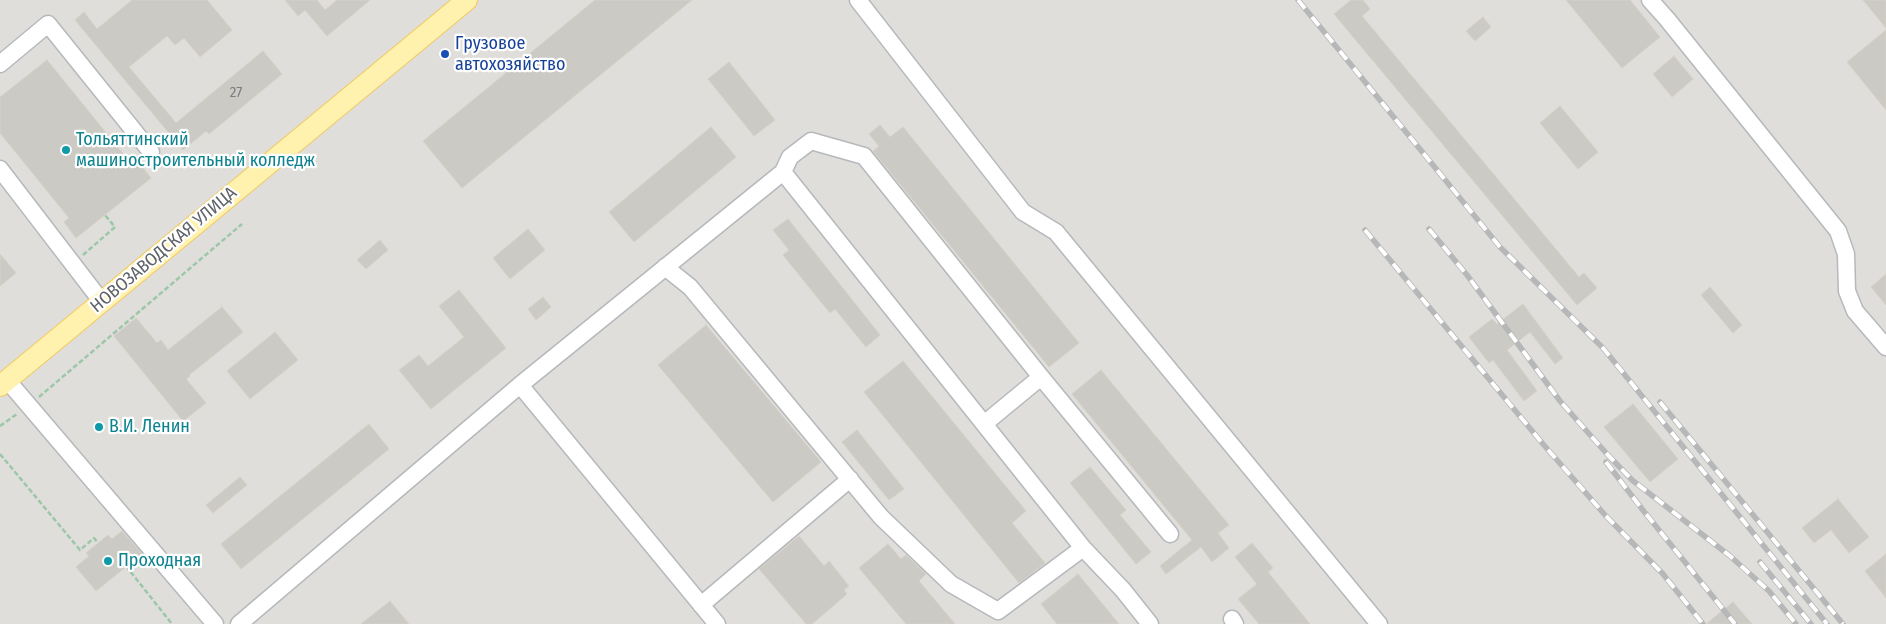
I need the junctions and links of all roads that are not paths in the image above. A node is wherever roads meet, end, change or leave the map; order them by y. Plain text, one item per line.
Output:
1 (467, 0) edge
2 (858, 0) edge
3 (1650, 0) edge
4 (0, 64) edge
5 (151, 152) dead end
6 (0, 169) edge
7 (783, 172) junction
8 (665, 267) junction
9 (102, 302) junction
10 (1886, 347) edge
11 (1041, 377) junction
12 (4, 383) edge
13 (520, 384) junction
14 (984, 424) junction
15 (850, 479) junction
16 (1170, 534) dead end
17 (1083, 548) junction
18 (701, 605) junction
19 (216, 624) edge
20 (239, 624) edge
21 (717, 624) edge
22 (1150, 624) edge
23 (1379, 624) edge

1 - 9 main road, НОВОЗАВОДСКАЯ УЛИЦА
2 - 23 lane
3 - 10 lane
4 - 5 lane
6 - 9 lane
7 - 8 lane
7 - 11 lane
7 - 14 lane
8 - 13 lane
8 - 15 lane
9 - 12 main road, НОВОЗАВОДСКАЯ УЛИЦА
11 - 14 lane
11 - 16 lane
12 - 19 lane
13 - 18 lane
13 - 20 lane
14 - 17 lane
15 - 17 lane
15 - 18 lane
17 - 22 lane
18 - 21 lane

